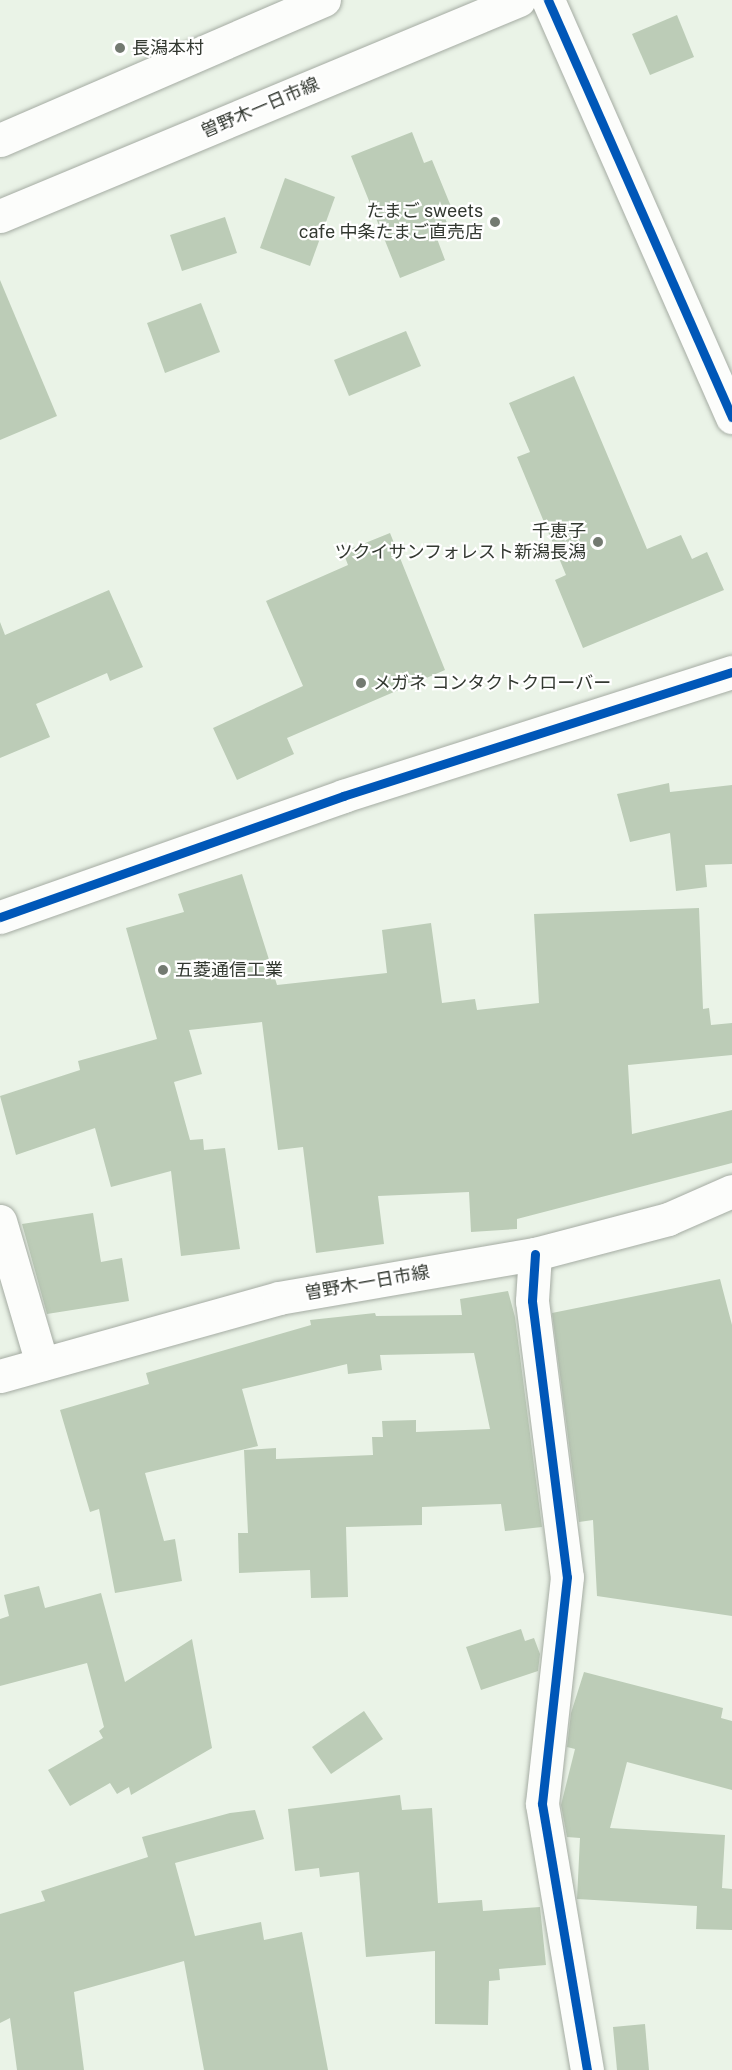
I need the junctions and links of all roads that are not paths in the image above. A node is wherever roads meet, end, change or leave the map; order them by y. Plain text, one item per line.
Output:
1 (324, 0) edge
2 (519, 0) edge
3 (548, 0) edge
4 (0, 140) edge
5 (0, 216) edge
6 (732, 417) edge
7 (732, 672) edge
8 (0, 917) edge
9 (732, 1191) edge
10 (0, 1221) edge
11 (535, 1254) junction
12 (42, 1365) junction
13 (0, 1376) edge
14 (587, 2070) edge

1 - 4 street
2 - 5 street, 曽野木一日市線
3 - 6 street
7 - 8 street
9 - 11 street, 曽野木一日市線
10 - 12 street
11 - 12 street, 曽野木一日市線
11 - 14 street
12 - 13 street, 曽野木一日市線

